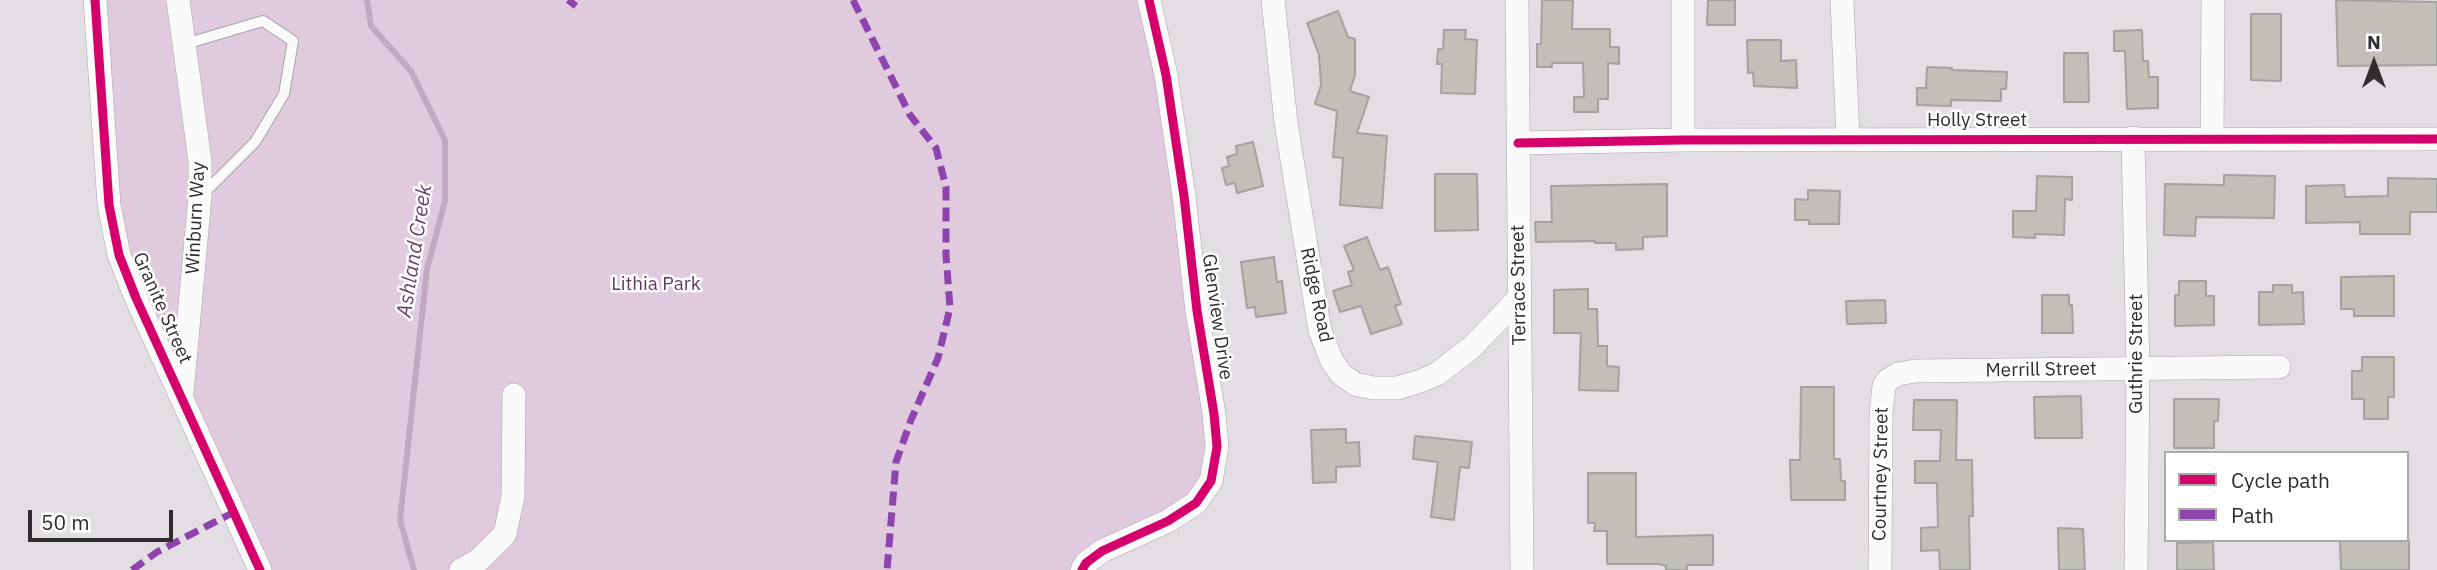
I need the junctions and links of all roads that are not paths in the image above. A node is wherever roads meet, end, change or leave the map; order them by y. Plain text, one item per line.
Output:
1 (96, 0) edge
2 (178, 0) edge
3 (1149, 0) edge
4 (1273, 0) edge
5 (1517, 0) edge
6 (1683, 0) edge
7 (1842, 0) edge
8 (2213, 0) edge
9 (185, 44) junction
10 (2133, 138) junction
11 (1848, 139) junction
12 (2213, 139) junction
13 (2437, 139) edge
14 (1683, 140) junction
15 (1518, 143) junction
16 (200, 197) junction
17 (1519, 298) junction
18 (2279, 367) dead end
19 (2137, 369) junction
20 (1888, 380) joint
21 (514, 395) dead end
22 (182, 396) junction
23 (260, 570) edge
24 (461, 570) edge
25 (1082, 570) edge
26 (1522, 570) edge
27 (1880, 570) edge
28 (2136, 570) edge

1 - 22 street, Granite Street
2 - 9 street, Winburn Way
3 - 25 street, Glenview Drive
4 - 17 street, Ridge Road
5 - 15 street, Terrace Street
6 - 14 street
7 - 11 street
8 - 12 street
9 - 16 street, Winburn Way
9 - 16 lane
10 - 11 street, Holly Street
10 - 12 street, Holly Street
10 - 19 street, Guthrie Street
11 - 14 street, Holly Street
12 - 13 street, Holly Street
14 - 15 street, Holly Street
15 - 17 street, Terrace Street
16 - 22 street, Winburn Way
17 - 26 street, Terrace Street
18 - 19 street, Merrill Street
19 - 20 street, Merrill Street
19 - 28 street, Guthrie Street
20 - 27 street, Courtney Street
21 - 24 street
22 - 23 street, Granite Street

